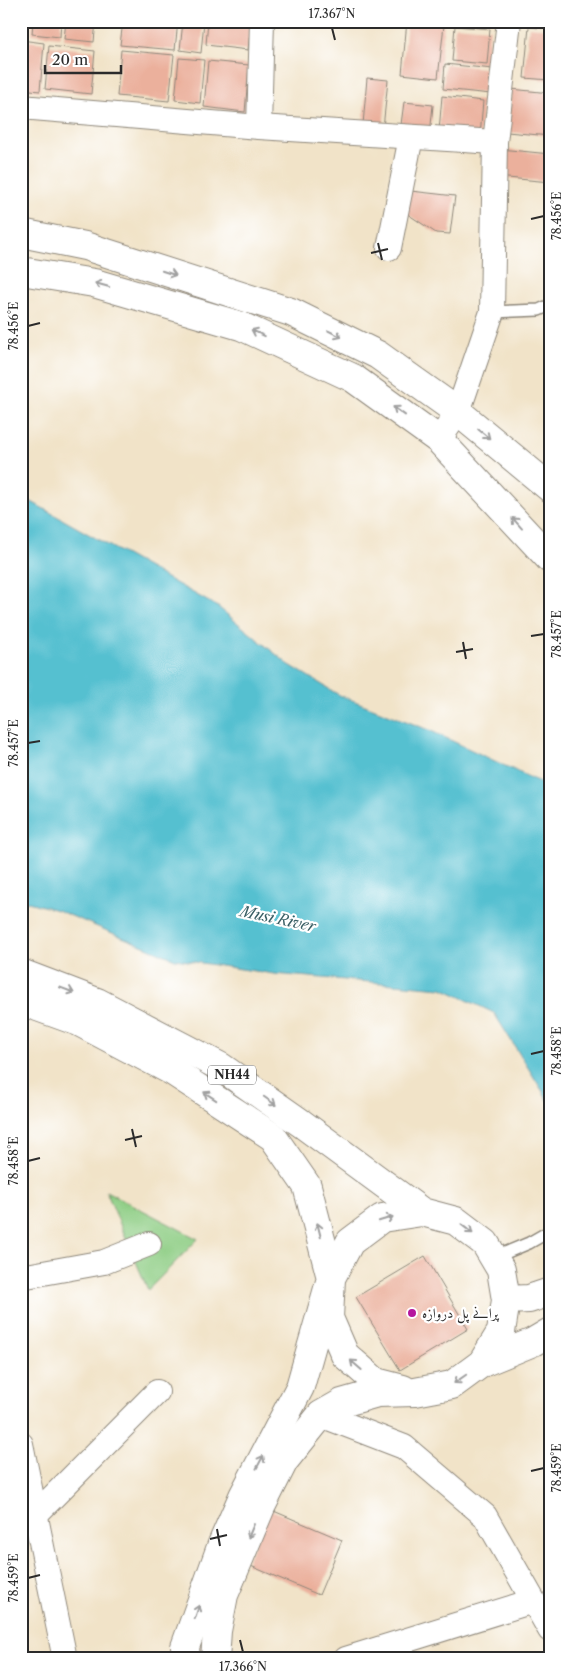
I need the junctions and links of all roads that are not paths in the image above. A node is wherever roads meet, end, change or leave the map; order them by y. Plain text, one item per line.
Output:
1 (262, 21) edge
2 (509, 21) edge
3 (21, 107) edge
4 (259, 127) junction
5 (411, 137) junction
6 (495, 142) junction
7 (21, 233) edge
8 (388, 248) dead end
9 (21, 270) edge
10 (550, 305) edge
11 (492, 312) junction
12 (458, 412) junction
13 (438, 440) junction
14 (550, 488) edge
15 (550, 559) edge
16 (21, 973) edge
17 (21, 1001) edge
18 (422, 1212) junction
19 (550, 1231) edge
20 (149, 1244) dead end
21 (493, 1258) junction
22 (21, 1277) edge
23 (331, 1278) junction
24 (550, 1292) edge
25 (506, 1300) junction
26 (550, 1332) edge
27 (482, 1363) junction
28 (157, 1392) dead end
29 (415, 1392) junction
30 (321, 1415) junction
31 (21, 1444) edge
32 (37, 1513) junction
33 (533, 1601) junction
34 (550, 1630) edge
35 (65, 1659) edge
36 (186, 1659) edge
37 (215, 1659) edge
38 (346, 1659) edge

1 - 4 street
2 - 6 street
3 - 4 street
4 - 5 street
5 - 6 street
5 - 8 street
6 - 11 street
7 -> 12 main road
13 -> 9 main road
10 - 11 lane
11 - 12 street
12 - 13 street
12 -> 14 main road
15 -> 13 main road
16 -> 18 main road, NH44
23 -> 17 main road, NH44
18 -> 21 main road, NH44
23 -> 18 main road, NH44
19 - 21 lane
20 - 22 street
21 - 25 main road, NH44
29 -> 23 main road, NH44
36 -> 23 main road, NH44
24 - 25 main road
25 - 27 main road, NH44
26 - 27 main road
27 -> 29 main road, NH44
28 - 32 street
29 - 30 main road, NH44
30 - 33 street
30 -> 37 main road, NH44
31 - 32 street
32 - 35 street
33 - 34 street
33 - 38 street

